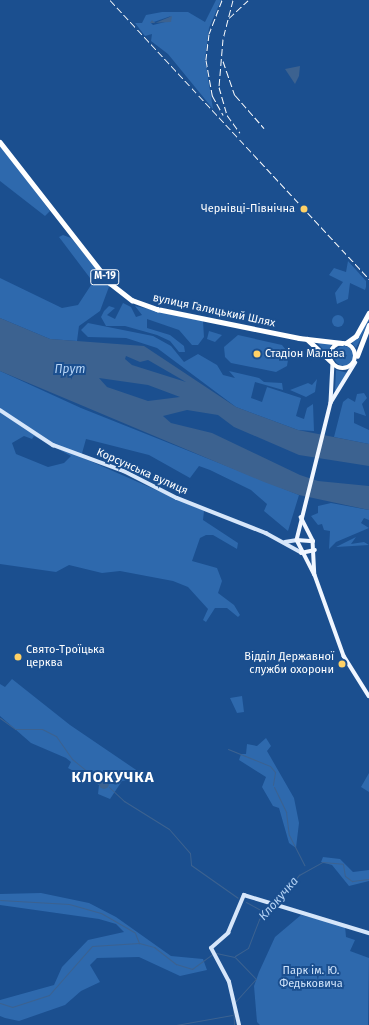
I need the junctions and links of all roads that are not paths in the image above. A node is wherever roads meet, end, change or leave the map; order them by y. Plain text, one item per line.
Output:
1 (0, 142) edge
2 (369, 313) edge
3 (369, 325) edge
4 (307, 339) junction
5 (344, 343) junction
6 (356, 360) junction
7 (332, 362) junction
8 (331, 403) junction
9 (0, 410) edge
10 (301, 517) junction
11 (297, 540) junction
12 (314, 540) junction
13 (282, 541) junction
14 (315, 550) junction
15 (300, 552) junction
16 (315, 575) junction
17 (369, 696) edge
18 (369, 934) edge
19 (239, 1025) edge

1 - 4 highway, вулиця Галицький Шлях / М-19
2 - 5 highway
3 - 6 highway
4 - 5 highway, вулиця Галицький Шлях / М-19
4 - 7 highway
5 - 6 highway
5 - 7 highway
6 - 7 highway
6 - 8 main road
7 - 8 main road
8 - 10 main road
9 - 13 main road, Корсунська вулиця
10 - 11 main road
10 - 12 main road
11 - 12 main road
11 - 13 main road, Корсунська вулиця
11 - 15 main road
12 - 14 main road
13 - 15 main road, Корсунська вулиця
14 - 15 main road
14 - 16 main road
15 - 16 main road
16 - 17 main road
18 - 19 main road

